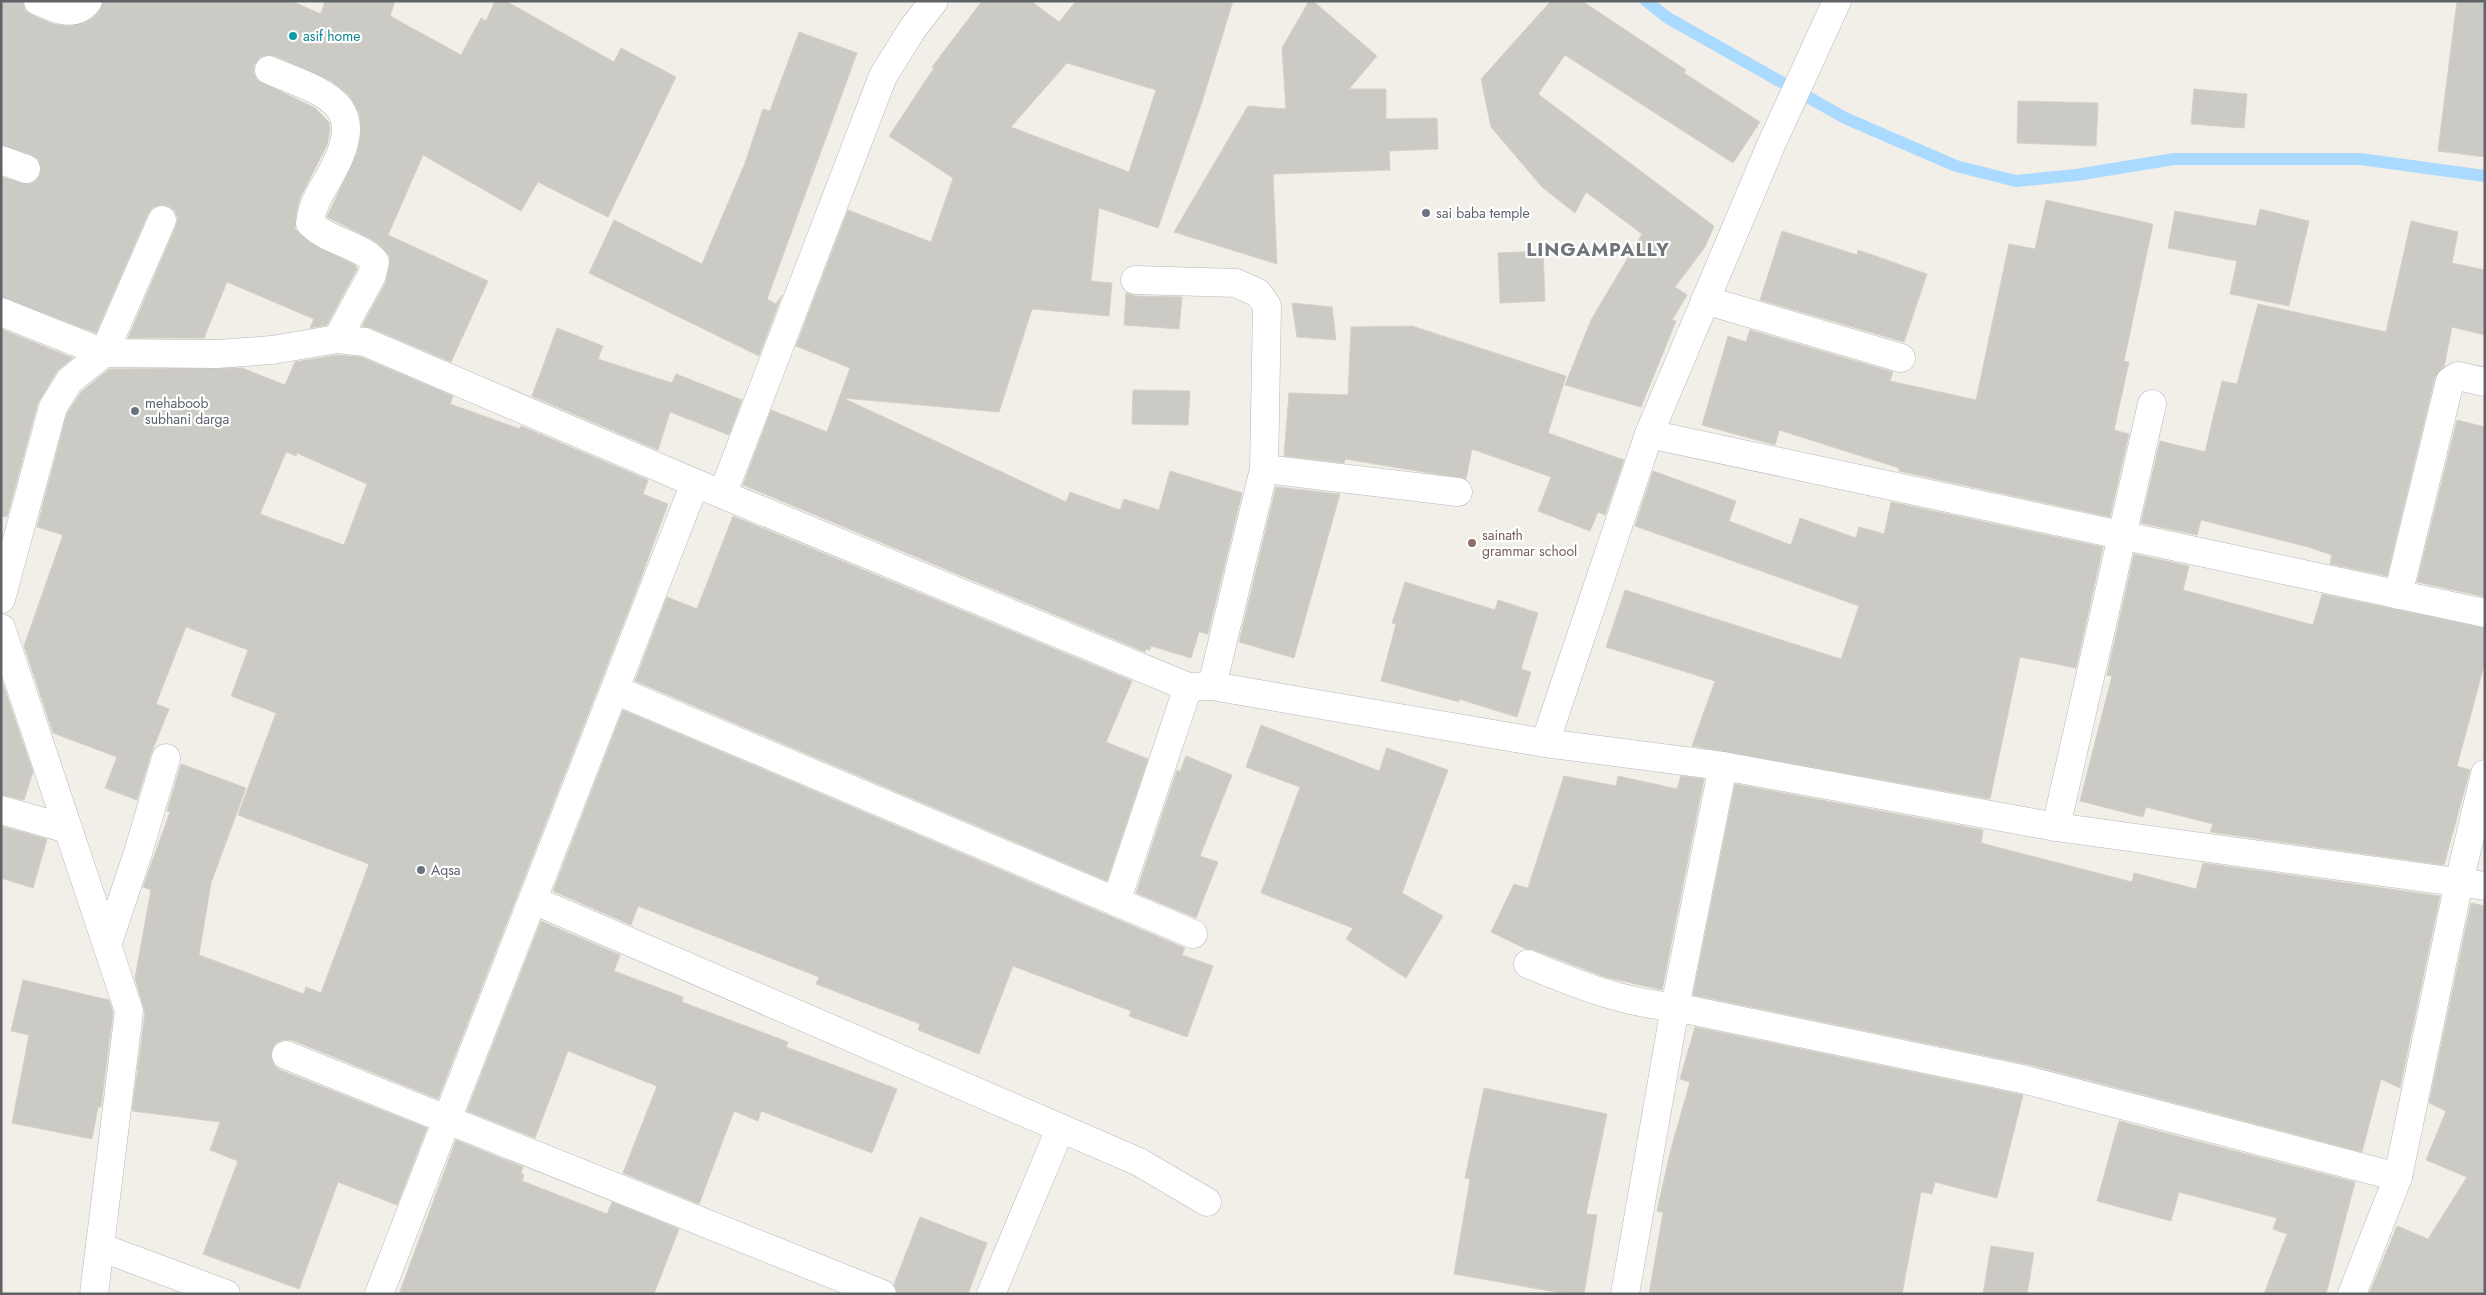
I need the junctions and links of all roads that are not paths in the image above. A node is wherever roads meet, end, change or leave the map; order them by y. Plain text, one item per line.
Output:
1 (38, 1) edge
2 (88, 1) edge
3 (934, 1) edge
4 (1837, 1) edge
5 (269, 70) dead end
6 (162, 220) dead end
7 (1135, 280) dead end
8 (1705, 300) junction
9 (1, 312) edge
10 (337, 339) junction
11 (104, 353) junction
12 (1901, 358) dead end
13 (2485, 382) edge
14 (2152, 404) dead end
15 (1649, 434) junction
16 (1264, 469) junction
17 (695, 483) junction
18 (1458, 492) dead end
19 (723, 493) junction
20 (2121, 536) junction
21 (2398, 595) junction
22 (1, 599) edge
23 (2485, 613) edge
24 (1, 628) edge
25 (1200, 686) junction
26 (615, 690) junction
27 (1545, 743) junction
28 (166, 758) dead end
29 (1723, 766) junction
30 (2485, 774) edge
31 (1, 810) edge
32 (2056, 827) junction
33 (68, 829) junction
34 (2472, 884) edge
35 (533, 900) junction
36 (1116, 902) junction
37 (1193, 934) dead end
38 (107, 945) junction
39 (1528, 964) dead end
40 (1675, 1007) junction
41 (286, 1055) dead end
42 (448, 1120) junction
43 (1060, 1129) junction
44 (2398, 1177) junction
45 (1208, 1202) dead end
46 (100, 1247) junction
47 (94, 1294) edge
48 (226, 1294) edge
49 (380, 1294) edge
50 (882, 1294) edge
51 (991, 1294) edge
52 (1625, 1294) edge
53 (2352, 1294) edge

1 - 2 street
3 - 19 street
4 - 8 street
5 - 10 street
6 - 11 street
7 - 16 street
8 - 12 street
8 - 15 street
9 - 11 street
10 - 11 street
10 - 17 street
11 - 22 street
13 - 21 street
14 - 20 street
15 - 20 street
15 - 27 street
16 - 18 street
16 - 25 street
17 - 19 street
17 - 26 street
19 - 25 street
20 - 21 street
20 - 32 street
21 - 23 street
24 - 33 street
25 - 27 street
25 - 36 street
26 - 35 street
26 - 36 street
27 - 29 street
28 - 38 street
29 - 32 street
29 - 40 street
30 - 34 street
31 - 33 street
32 - 34 street
33 - 38 street
34 - 44 street
35 - 42 street
35 - 43 street
36 - 37 street
38 - 46 street
39 - 40 street
40 - 44 street
40 - 52 street
41 - 42 street
42 - 49 street
42 - 50 street
43 - 45 street
43 - 51 street
44 - 53 street
46 - 47 street
46 - 48 street

